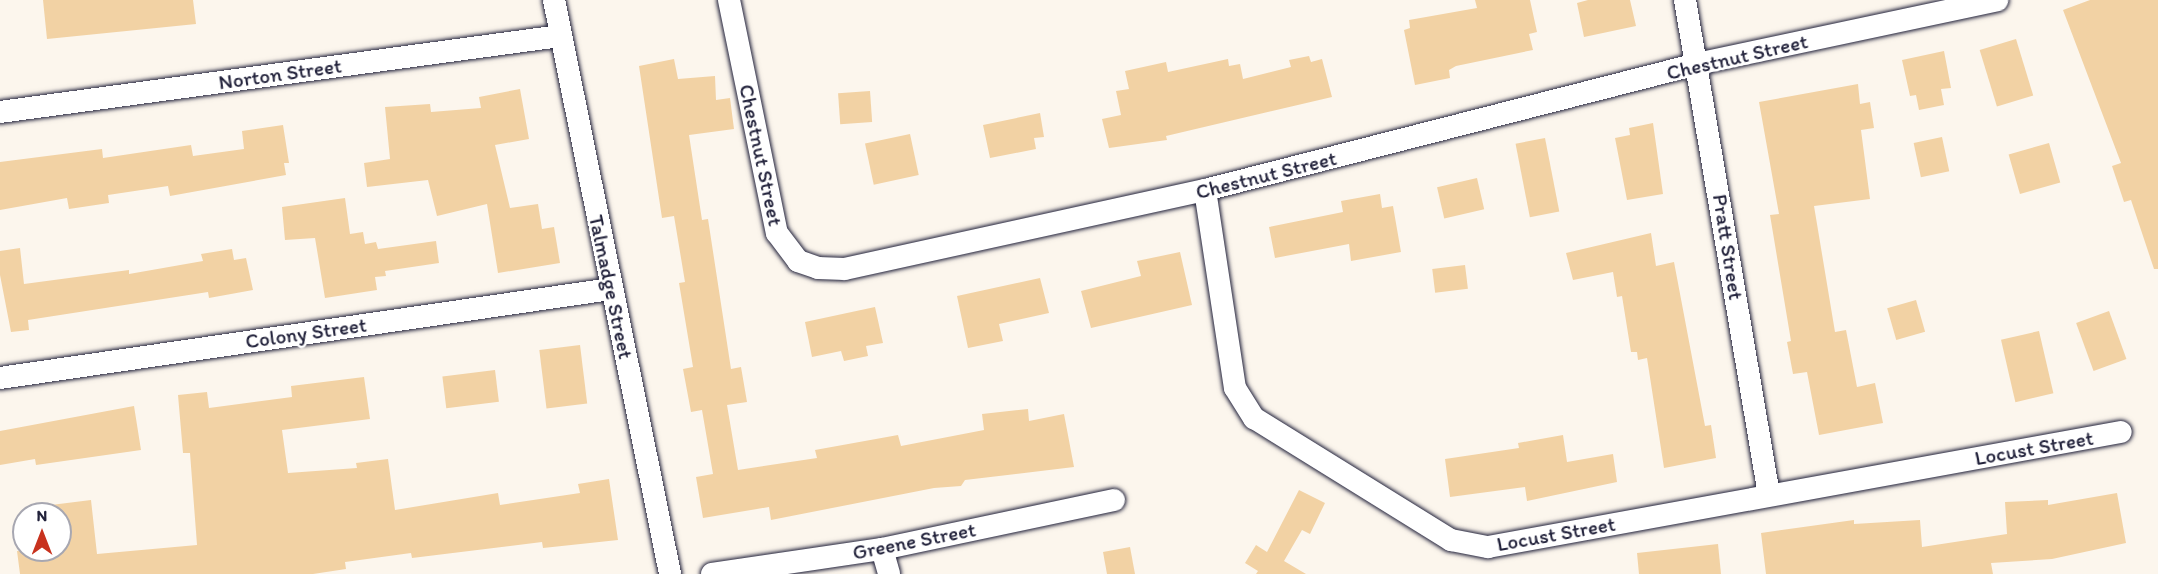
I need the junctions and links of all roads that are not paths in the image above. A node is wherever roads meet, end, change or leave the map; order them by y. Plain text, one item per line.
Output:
1 (554, 0) edge
2 (729, 0) edge
3 (1685, 0) edge
4 (1997, 0) edge
5 (560, 36) junction
6 (1698, 64) junction
7 (0, 112) edge
8 (1205, 190) junction
9 (611, 289) junction
10 (0, 378) edge
11 (2121, 432) dead end
12 (1769, 495) junction
13 (1114, 500) dead end
14 (882, 549) junction
15 (669, 574) edge
16 (712, 574) edge
17 (889, 574) edge

1 - 5 street, Talmadge Street
2 - 8 street, Chestnut Street
3 - 6 street, Pratt Street
4 - 6 street, Chestnut Street
5 - 7 street, Norton Street
5 - 9 street, Talmadge Street
6 - 8 street, Chestnut Street
6 - 12 street, Pratt Street
8 - 12 street, Locust Street
9 - 10 street, Colony Street
9 - 15 street, Talmadge Street
11 - 12 street, Locust Street
13 - 14 street, Greene Street
14 - 16 street, Greene Street
14 - 17 street

